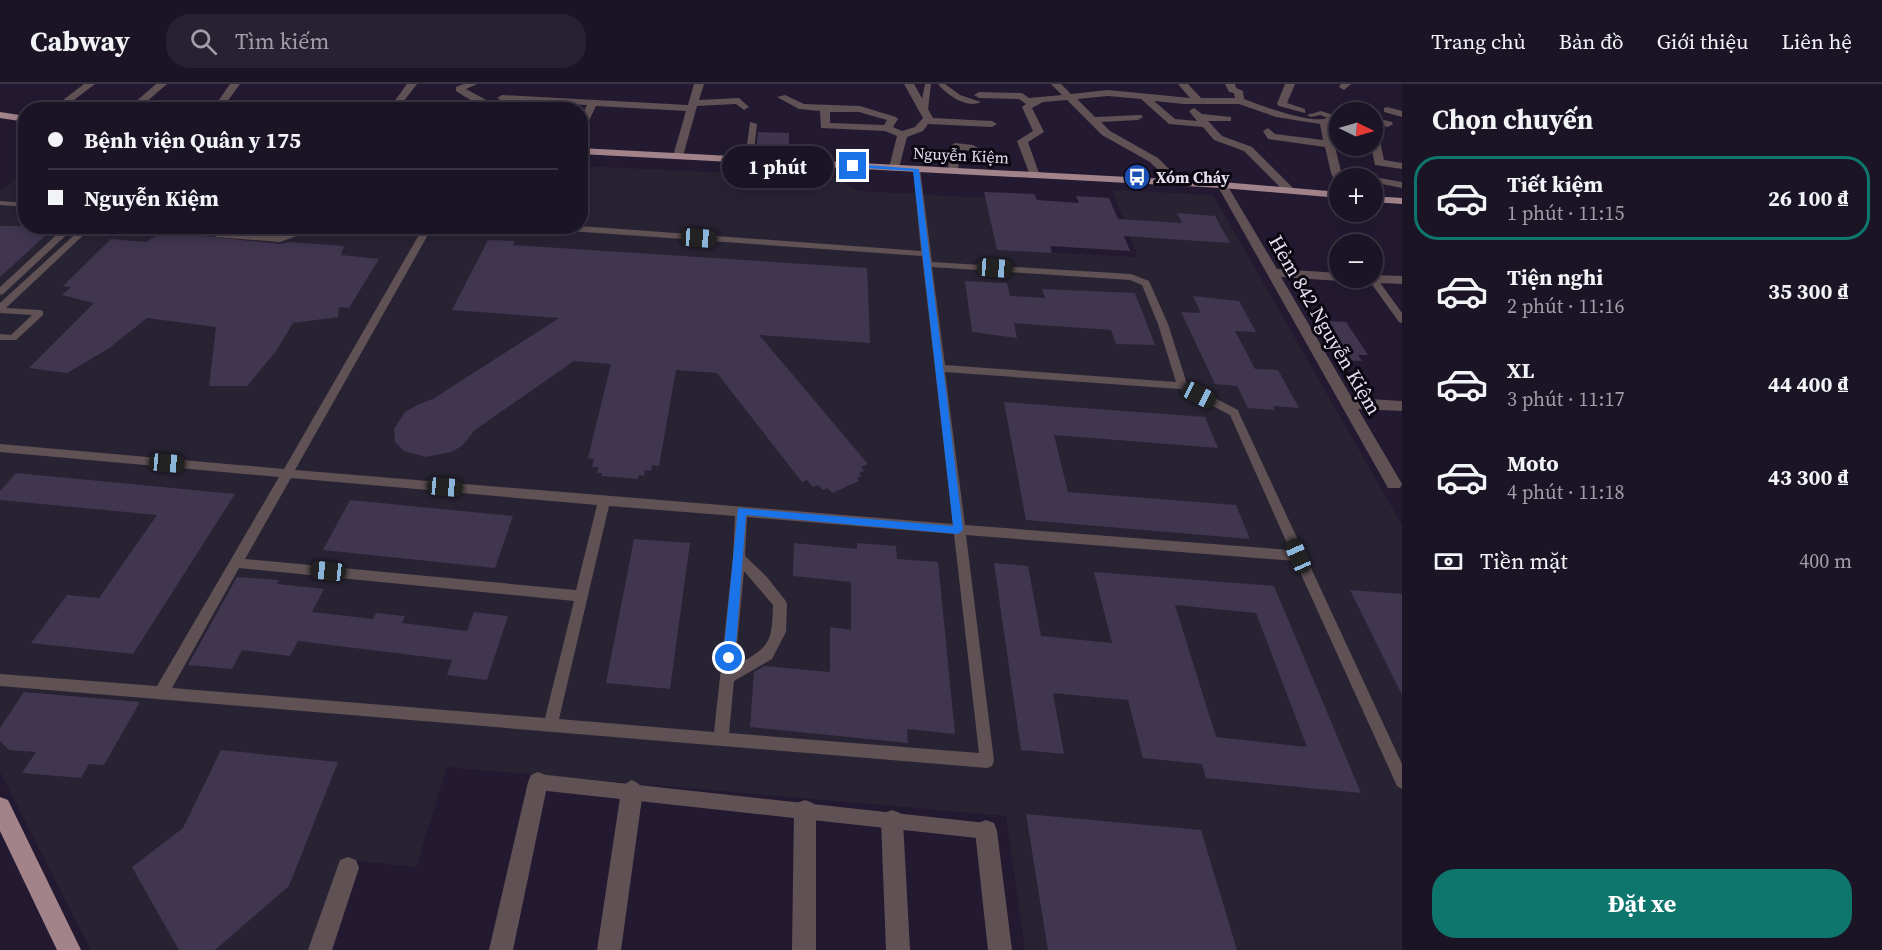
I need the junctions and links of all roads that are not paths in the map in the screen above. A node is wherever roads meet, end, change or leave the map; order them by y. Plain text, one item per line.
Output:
1 (90, 84) edge
2 (162, 84) edge
3 (235, 84) edge
4 (412, 84) edge
5 (472, 84) edge
6 (510, 84) edge
7 (699, 84) edge
8 (909, 84) edge
9 (928, 84) edge
10 (941, 84) edge
11 (1056, 84) edge
12 (1098, 84) edge
13 (1230, 84) edge
14 (1290, 84) edge
15 (1185, 87) edge
16 (1169, 89) dead end
17 (1107, 93) junction
18 (1069, 96) junction
19 (1143, 96) junction
20 (782, 97) dead end
21 (978, 98) joint
22 (1040, 100) junction
23 (1240, 101) junction
24 (65, 102) edge
25 (140, 102) edge
26 (222, 102) edge
27 (398, 102) edge
28 (482, 102) edge
29 (500, 102) edge
30 (588, 103) edge
31 (593, 103) junction
32 (693, 105) junction
33 (744, 107) dead end
34 (825, 109) junction
35 (1387, 110) dead end
36 (588, 113) edge
37 (1199, 113) junction
38 (1402, 114) edge
39 (925, 116) junction
40 (1329, 116) edge
41 (1138, 117) dead end
42 (1228, 118) dead end
43 (1311, 118) junction
44 (1093, 120) junction
45 (1, 121) edge
46 (18, 121) edge
47 (1383, 123) edge
48 (753, 124) dead end
49 (992, 124) dead end
50 (1388, 124) dead end
51 (887, 128) junction
52 (1268, 131) dead end
53 (902, 135) junction
54 (1329, 144) edge
55 (973, 148) dead end
56 (588, 151) edge
57 (678, 156) junction
58 (1378, 156) edge
59 (749, 160) junction
60 (1402, 166) edge
61 (894, 168) junction
62 (916, 169) junction
63 (952, 171) junction
64 (1035, 176) junction
65 (1383, 181) edge
66 (1177, 183) junction
67 (1222, 185) junction
68 (1402, 185) edge
69 (1290, 191) junction
70 (1329, 194) edge
71 (1383, 200) edge
72 (1402, 201) edge
73 (0, 203) edge
74 (18, 204) edge
75 (588, 230) edge
76 (63, 234) edge
77 (80, 234) edge
78 (216, 234) edge
79 (293, 234) edge
80 (424, 234) edge
81 (926, 259) junction
82 (1274, 273) junction
83 (1329, 276) edge
84 (1383, 279) edge
85 (1402, 280) edge
86 (1379, 288) edge
87 (0, 292) edge
88 (0, 309) edge
89 (1402, 320) edge
90 (0, 338) edge
91 (939, 368) junction
92 (1182, 386) junction
93 (1348, 403) junction
94 (1402, 406) edge
95 (0, 448) edge
96 (287, 474) junction
97 (1394, 484) dead end
98 (604, 501) junction
99 (741, 511) junction
100 (958, 530) junction
101 (1298, 556) junction
102 (739, 558) junction
103 (236, 562) junction
104 (582, 596) junction
105 (727, 678) junction
106 (0, 680) edge
107 (161, 693) junction
108 (551, 724) junction
109 (721, 739) junction
110 (1402, 781) edge
111 (538, 783) joint
112 (632, 791) junction
113 (0, 808) edge
114 (805, 811) junction
115 (892, 821) junction
116 (986, 831) joint
117 (348, 868) dead end
118 (69, 950) edge
119 (320, 950) edge
120 (501, 950) edge
121 (609, 950) edge
122 (804, 950) edge
123 (898, 950) edge
124 (1000, 950) edge

1 - 24 street
2 - 25 street
3 - 26 street
4 - 27 street
5 - 28 street
6 - 29 street
7 - 32 street
8 - 39 street
9 - 39 lane
10 - 21 lane
11 - 18 street
12 - 17 street
13 - 23 street
14 - 43 street
15 - 16 street
15 - 37 street
17 - 18 street
17 - 19 street
18 - 22 street
18 - 44 street
19 - 37 street
19 - 37 street
20 - 34 street
21 - 22 street
22 - 64 street
23 - 37 street
23 - 43 street
30 - 31 street
31 - 32 street
31 - 36 street
32 - 33 street
32 - 57 street
34 - 51 street
34 - 51 street
35 - 38 street
37 - 42 street
37 - 69 street
39 - 49 street
39 - 53 street
40 - 43 street
41 - 44 street
44 - 66 street
45 - 46 main road
47 - 50 street
48 - 59 lane
51 - 53 street
52 - 54 street
53 - 61 street
55 - 63 street
56 - 57 main road, Nguyễn Kiệm
57 - 59 main road, Nguyễn Kiệm
58 - 60 street
59 - 61 main road, Nguyễn Kiệm
61 - 62 main road, Nguyễn Kiệm
62 - 63 main road, Nguyễn Kiệm
62 - 81 lane
63 - 64 main road, Nguyễn Kiệm
64 - 66 main road, Nguyễn Kiệm
65 - 68 street
66 - 67 main road, Nguyễn Kiệm
67 - 69 main road, Nguyễn Kiệm
67 - 82 street, Hẻm 842 Nguyễn Kiệm
69 - 70 main road, Nguyễn Kiệm
71 - 72 main road
73 - 74 lane
75 - 81 lane
76 - 87 lane
77 - 88 lane
78 - 79 lane
80 - 96 lane
81 - 91 lane
81 - 92 lane
82 - 83 street
82 - 93 street, Hẻm 842 Nguyễn Kiệm
84 - 85 street
86 - 89 lane
88 - 90 lane
91 - 92 lane
91 - 100 lane
92 - 101 lane
93 - 94 street
93 - 97 street, Hẻm 842 Nguyễn Kiệm
95 - 96 lane
96 - 98 lane
96 - 103 lane
98 - 99 lane
98 - 104 lane
99 - 100 lane
99 - 102 lane
100 - 101 lane
100 - 109 lane
101 - 110 lane
102 - 105 lane
102 - 105 lane
103 - 104 lane
103 - 107 lane
104 - 108 lane
105 - 109 lane
106 - 107 lane
107 - 108 lane
108 - 109 lane
111 - 112 lane
111 - 120 street
112 - 114 lane
112 - 121 street
113 - 118 main road
114 - 115 lane
114 - 122 street
115 - 116 lane
115 - 123 street
116 - 124 street
117 - 119 street

